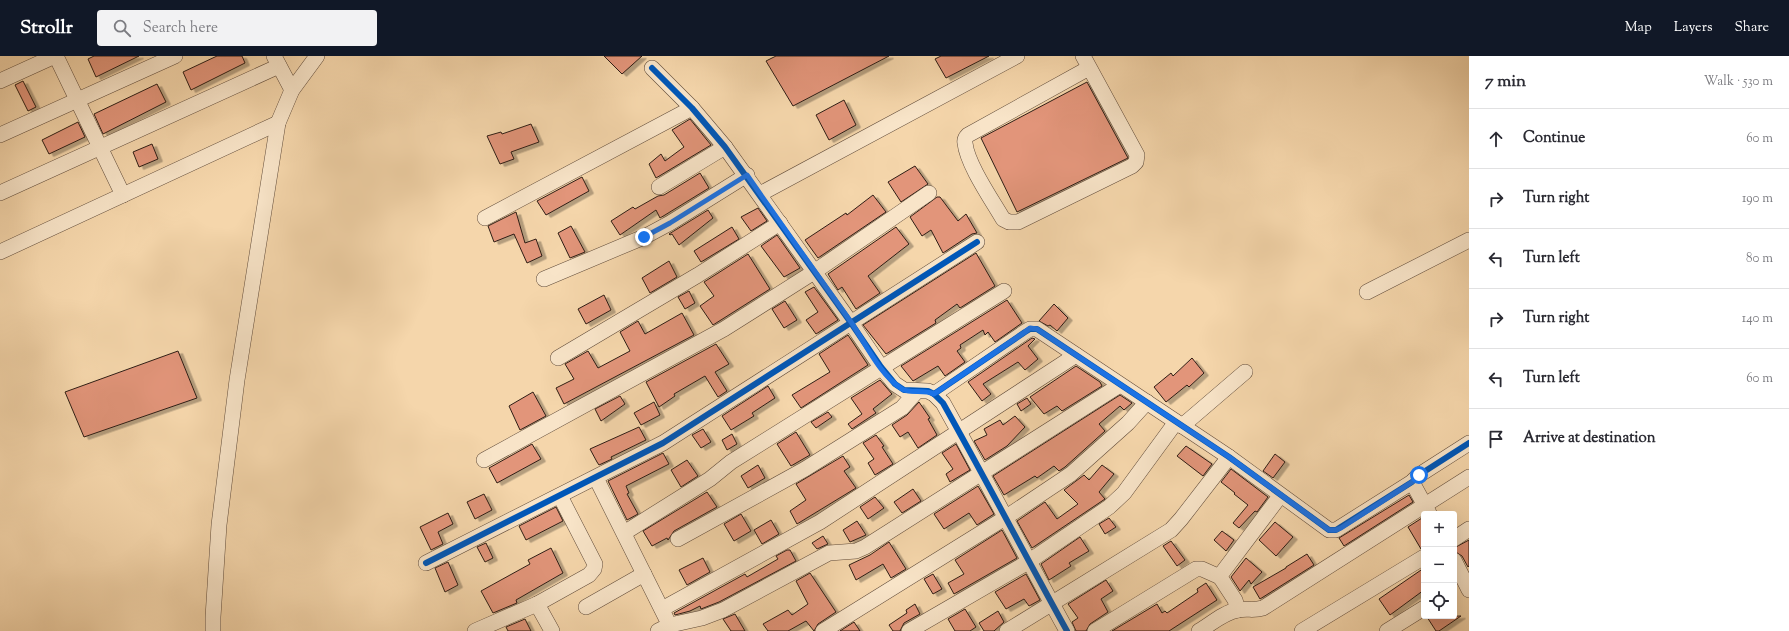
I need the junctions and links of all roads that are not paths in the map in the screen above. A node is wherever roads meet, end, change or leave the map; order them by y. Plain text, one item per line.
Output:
1 (56, 56) edge
2 (175, 56) edge
3 (316, 56) edge
4 (1017, 56) edge
5 (276, 61) edge
6 (1086, 62) edge
7 (652, 68) dead end
8 (0, 82) edge
9 (292, 90) junction
10 (78, 100) junction
11 (692, 108) junction
12 (278, 123) junction
13 (0, 135) edge
14 (725, 147) junction
15 (101, 148) junction
16 (747, 175) junction
17 (659, 187) dead end
18 (0, 193) edge
19 (929, 193) dead end
20 (760, 194) junction
21 (123, 195) junction
22 (485, 218) dead end
23 (780, 223) junction
24 (1469, 240) edge
25 (977, 242) dead end
26 (0, 252) edge
27 (814, 272) junction
28 (544, 279) dead end
29 (1004, 291) dead end
30 (1367, 292) dead end
31 (851, 323) junction
32 (1076, 355) junction
33 (558, 358) dead end
34 (881, 368) junction
35 (1245, 372) dead end
36 (1120, 385) junction
37 (917, 391) junction
38 (934, 394) junction
39 (1147, 402) junction
40 (1179, 424) junction
41 (959, 431) junction
42 (1469, 442) edge
43 (1229, 457) junction
44 (484, 460) dead end
45 (983, 474) junction
46 (1469, 477) edge
47 (596, 478) junction
48 (1412, 482) junction
49 (560, 496) junction
50 (1280, 496) junction
51 (1427, 510) edge
52 (1005, 518) junction
53 (1469, 529) edge
54 (624, 533) junction
55 (1457, 537) edge
56 (678, 539) dead end
57 (1421, 559) edge
58 (1028, 562) junction
59 (426, 563) dead end
60 (1457, 568) edge
61 (644, 574) junction
62 (1220, 577) junction
63 (1464, 585) edge
64 (536, 604) junction
65 (1052, 604) junction
66 (586, 608) dead end
67 (662, 609) junction
68 (1238, 610) junction
69 (1421, 610) edge
70 (664, 628) edge
71 (214, 631) edge
72 (475, 631) edge
73 (552, 631) edge
74 (824, 631) edge
75 (909, 631) edge
76 (1007, 631) edge
77 (1067, 631) edge
78 (1095, 631) edge
79 (1199, 631) edge
80 (1302, 631) edge
81 (1387, 631) edge

1 - 8 street
1 - 10 street
2 - 10 street
3 - 9 street
4 - 20 street
5 - 9 street
5 - 15 street
6 - 6 street
7 - 11 street
9 - 12 street
10 - 13 street
10 - 15 street
11 - 14 street
11 - 22 street
12 - 21 street
12 - 71 street
14 - 16 street
14 - 17 street
15 - 18 street
15 - 21 street
16 - 20 street
16 - 28 street
19 - 27 street
20 - 23 street
21 - 26 street
23 - 27 street
23 - 33 street
24 - 30 street
25 - 31 street
27 - 31 street
27 - 44 street
29 - 34 street
31 - 34 street
31 - 47 street
32 - 36 street
32 - 38 street
32 - 41 street
34 - 37 street
34 - 54 street
35 - 40 street
36 - 39 street
36 - 45 street
37 - 38 street
37 - 56 street
38 - 41 street
39 - 40 street
39 - 52 street
40 - 43 street
40 - 58 street
41 - 45 street
41 - 67 street
42 - 48 street
43 - 50 street
43 - 65 street
45 - 52 street
45 - 70 street
46 - 51 street
47 - 49 street
47 - 54 street
48 - 50 street
48 - 51 street
49 - 59 street
49 - 64 street
50 - 62 street
51 - 68 street
52 - 58 street
52 - 74 street
53 - 55 street
54 - 61 street
57 - 80 street
58 - 65 street
58 - 75 street
60 - 63 street
61 - 66 street
61 - 67 street
62 - 68 street
62 - 78 street
64 - 72 street
64 - 73 street
65 - 76 street
65 - 77 street
67 - 70 street
68 - 79 street
69 - 81 street

